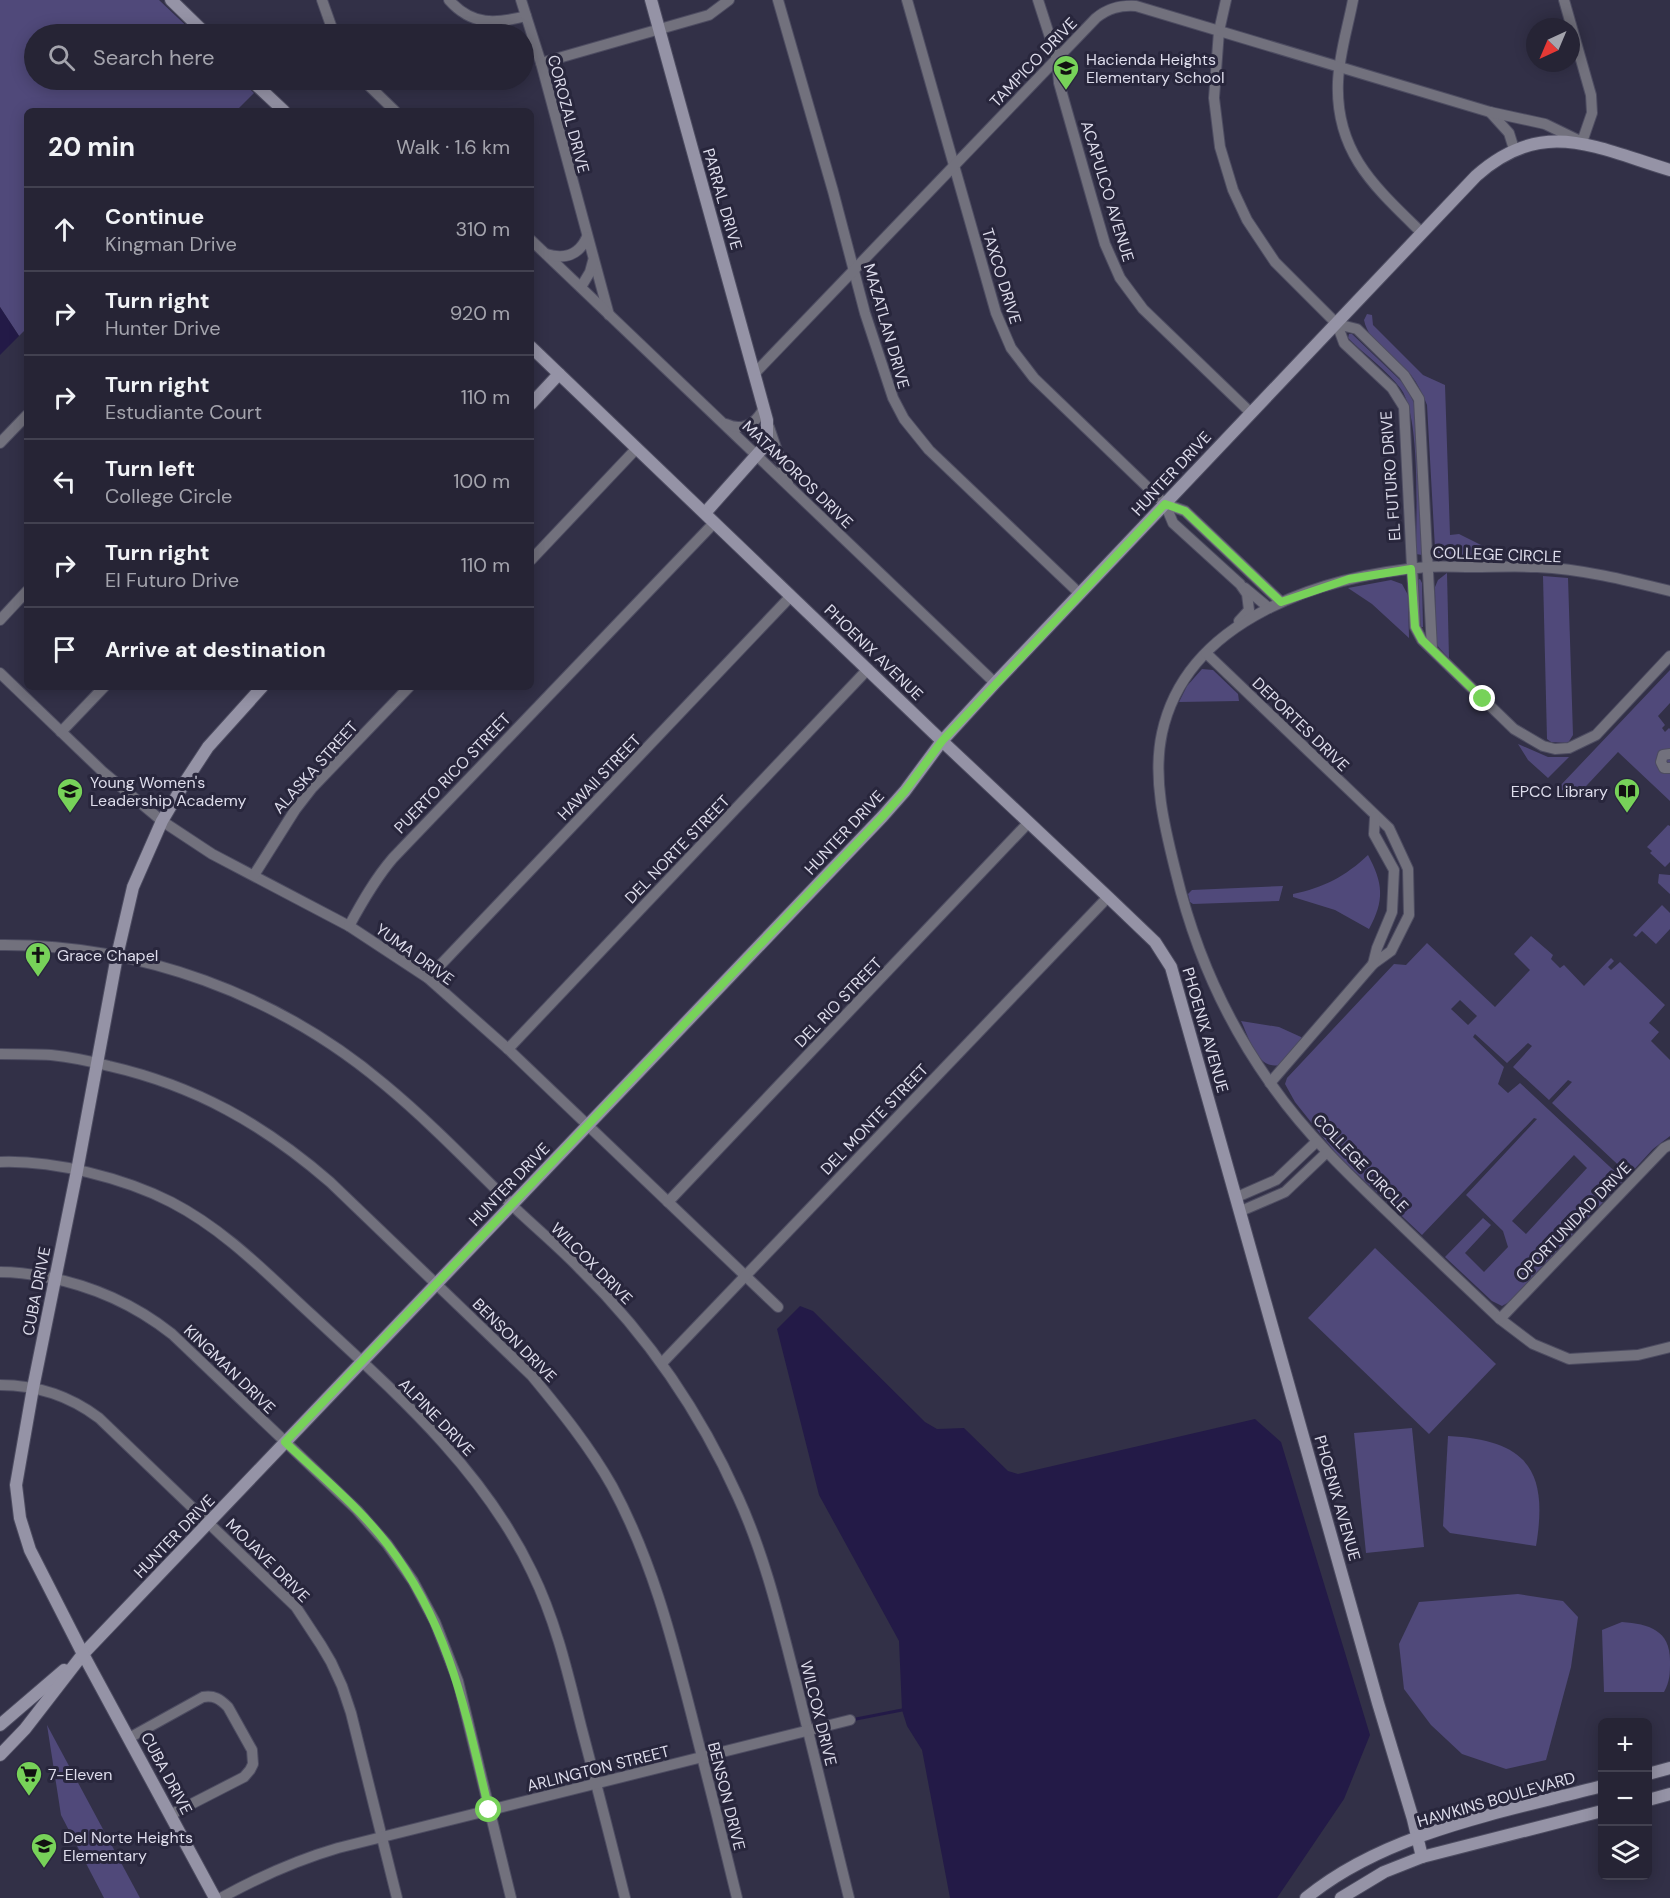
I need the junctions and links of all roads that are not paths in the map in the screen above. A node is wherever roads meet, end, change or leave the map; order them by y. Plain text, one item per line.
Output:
1 (171, 0) edge
2 (322, 0) edge
3 (449, 0) edge
4 (521, 0) edge
5 (651, 0) edge
6 (729, 0) edge
7 (778, 0) edge
8 (907, 0) edge
9 (1038, 0) edge
10 (1226, 0) edge
11 (1353, 0) edge
12 (1564, 0) edge
13 (526, 16) junction
14 (196, 24) edge
15 (330, 24) edge
16 (529, 24) edge
17 (659, 29) junction
18 (1219, 31) junction
19 (534, 41) edge
20 (1057, 59) junction
21 (541, 63) junction
22 (1339, 66) junction
23 (262, 90) edge
24 (373, 90) edge
25 (281, 108) edge
26 (392, 108) edge
27 (1490, 112) junction
28 (1582, 142) junction
29 (1514, 149) junction
30 (953, 167) junction
31 (1670, 170) edge
32 (1422, 233) junction
33 (587, 237) junction
34 (534, 243) edge
35 (546, 254) junction
36 (593, 255) junction
37 (855, 270) junction
38 (581, 288) junction
39 (609, 315) junction
40 (1337, 324) junction
41 (534, 350) edge
42 (559, 374) junction
43 (755, 374) junction
44 (534, 401) edge
45 (1251, 412) junction
46 (765, 414) junction
47 (24, 418) edge
48 (721, 422) junction
49 (0, 443) edge
50 (636, 449) junction
51 (758, 455) junction
52 (789, 486) junction
53 (1165, 504) junction
54 (705, 513) junction
55 (714, 523) junction
56 (534, 557) edge
57 (1429, 567) junction
58 (1411, 569) junction
59 (1240, 584) junction
60 (1670, 591) edge
61 (24, 594) edge
62 (1080, 594) junction
63 (791, 596) junction
64 (1281, 602) junction
65 (1269, 608) junction
66 (0, 621) edge
67 (1229, 631) junction
68 (1432, 649) junction
69 (1206, 652) junction
70 (1670, 656) edge
71 (868, 669) junction
72 (0, 673) edge
73 (995, 683) junction
74 (101, 690) edge
75 (259, 690) edge
76 (406, 690) edge
77 (61, 732) junction
78 (942, 741) junction
79 (1670, 754) edge
80 (1670, 768) edge
81 (1375, 817) junction
82 (162, 821) junction
83 (1029, 822) junction
84 (254, 875) junction
85 (1108, 897) junction
86 (349, 926) junction
87 (0, 945) edge
88 (117, 956) junction
89 (1373, 964) junction
90 (428, 978) junction
91 (508, 1049) junction
92 (0, 1054) edge
93 (97, 1063) junction
94 (1270, 1083) junction
95 (587, 1126) junction
96 (1316, 1142) junction
97 (1670, 1145) edge
98 (1326, 1153) junction
99 (0, 1162) edge
100 (77, 1171) junction
101 (1237, 1197) junction
102 (668, 1202) junction
103 (512, 1205) junction
104 (1241, 1211) junction
105 (0, 1272) edge
106 (745, 1275) junction
107 (55, 1279) junction
108 (436, 1284) junction
109 (778, 1307) dead end
110 (1500, 1319) junction
111 (1670, 1347) edge
112 (362, 1362) junction
113 (662, 1363) junction
114 (0, 1384) edge
115 (33, 1388) junction
116 (285, 1442) junction
117 (210, 1523) junction
118 (83, 1654) junction
119 (850, 1720) dead end
120 (0, 1725) edge
121 (808, 1731) junction
122 (129, 1738) junction
123 (0, 1755) edge
124 (702, 1758) junction
125 (1670, 1768) edge
126 (1652, 1773) edge
127 (597, 1784) junction
128 (1598, 1787) edge
129 (1670, 1794) edge
130 (1652, 1799) edge
131 (489, 1810) junction
132 (1598, 1812) edge
133 (170, 1815) junction
134 (382, 1836) junction
135 (1417, 1837) junction
136 (1422, 1857) junction
137 (215, 1898) edge
138 (221, 1898) edge
139 (397, 1898) edge
140 (511, 1898) edge
141 (625, 1898) edge
142 (737, 1898) edge
143 (849, 1898) edge
144 (1306, 1898) edge
145 (1341, 1898) edge

1 - 14 street
2 - 15 street
3 - 13 street
4 - 13 street, COROZAL DRIVE
5 - 17 street, PARRAL DRIVE
6 - 17 street
7 - 37 street, MAZATLAN DRIVE
8 - 30 street, TAXCO DRIVE
9 - 20 street, ACAPULCO AVENUE
10 - 18 street
11 - 22 street
12 - 28 street
13 - 16 street, COROZAL DRIVE
17 - 21 street
17 - 43 street, PARRAL DRIVE
18 - 20 street, TAMPICO DRIVE
18 - 22 street, TAMPICO DRIVE
18 - 40 street
19 - 21 street, COROZAL DRIVE
20 - 30 street, TAMPICO DRIVE
20 - 45 street, ACAPULCO AVENUE
21 - 33 street, COROZAL DRIVE
22 - 27 street, TAMPICO DRIVE
22 - 32 street
23 - 25 street
24 - 26 street
27 - 28 street, TAMPICO DRIVE
27 - 29 street
28 - 29 street, HUNTER DRIVE
28 - 31 street, HUNTER DRIVE
29 - 32 street, HUNTER DRIVE
30 - 37 street, TAMPICO DRIVE
30 - 53 street, TAXCO DRIVE
32 - 40 street, HUNTER DRIVE
33 - 35 street
33 - 36 street, COROZAL DRIVE
34 - 35 street, MATAMOROS DRIVE
35 - 38 street, MATAMOROS DRIVE
36 - 38 street
36 - 39 street, COROZAL DRIVE
37 - 43 street, TAMPICO DRIVE
37 - 62 street, MAZATLAN DRIVE
38 - 39 street, MATAMOROS DRIVE
39 - 48 street, MATAMOROS DRIVE
40 - 45 street, HUNTER DRIVE
40 - 57 street, EL FUTURO DRIVE
40 - 58 street, EL FUTURO DRIVE
41 - 42 street, PHOENIX AVENUE
42 - 44 street
42 - 50 street, PHOENIX AVENUE
43 - 46 street, PARRAL DRIVE
45 - 53 street, HUNTER DRIVE
46 - 48 street
46 - 51 street, PARRAL DRIVE
46 - 52 street, PARRAL DRIVE
47 - 49 street
48 - 51 street, MATAMOROS DRIVE
50 - 54 street, PHOENIX AVENUE
50 - 56 street
51 - 52 street, MATAMOROS DRIVE
51 - 54 street
52 - 73 street, MATAMOROS DRIVE
53 - 59 street
53 - 62 street, HUNTER DRIVE
53 - 64 street
54 - 55 street, PHOENIX AVENUE
55 - 63 street, PHOENIX AVENUE
55 - 86 street, PUERTO RICO STREET
57 - 58 street, COLLEGE CIRCLE
57 - 60 street, COLLEGE CIRCLE
57 - 68 street, EL FUTURO DRIVE
58 - 64 street, COLLEGE CIRCLE
58 - 68 street, EL FUTURO DRIVE
59 - 65 street
59 - 67 street
61 - 66 street
62 - 73 street, HUNTER DRIVE
63 - 71 street, PHOENIX AVENUE
63 - 90 street, HAWAII STREET
64 - 65 street, COLLEGE CIRCLE
65 - 67 street, COLLEGE CIRCLE
67 - 69 street, COLLEGE CIRCLE
68 - 70 street, EL FUTURO DRIVE
69 - 81 street, DEPORTES DRIVE
69 - 94 street, COLLEGE CIRCLE
71 - 78 street, PHOENIX AVENUE
71 - 91 street, DEL NORTE STREET
72 - 77 street, YUMA DRIVE
73 - 78 street, HUNTER DRIVE
74 - 77 street
75 - 82 street, CUBA DRIVE
76 - 84 street, ALASKA STREET
77 - 82 street, YUMA DRIVE
78 - 83 street, PHOENIX AVENUE
78 - 95 street, HUNTER DRIVE
79 - 80 street
81 - 89 street, DEPORTES DRIVE
81 - 89 street, DEPORTES DRIVE
82 - 84 street, YUMA DRIVE
82 - 88 street, CUBA DRIVE
83 - 85 street, PHOENIX AVENUE
83 - 102 street, DEL RIO STREET
84 - 86 street, YUMA DRIVE
85 - 101 street, PHOENIX AVENUE
85 - 106 street, DEL MONTE STREET
86 - 90 street, YUMA DRIVE
87 - 88 street, WILCOX DRIVE
88 - 93 street, CUBA DRIVE
88 - 103 street, WILCOX DRIVE
89 - 94 street, DEPORTES DRIVE
90 - 91 street, YUMA DRIVE
91 - 95 street, YUMA DRIVE
92 - 93 street, BENSON DRIVE
93 - 100 street, CUBA DRIVE
93 - 108 street, BENSON DRIVE
94 - 96 street, COLLEGE CIRCLE
95 - 102 street, YUMA DRIVE
95 - 103 street, HUNTER DRIVE
96 - 98 street, COLLEGE CIRCLE
96 - 101 street
97 - 110 street, OPORTUNIDAD DRIVE
98 - 104 street
98 - 110 street, COLLEGE CIRCLE
99 - 100 street, ALPINE DRIVE
100 - 107 street, CUBA DRIVE
100 - 112 street, ALPINE DRIVE
101 - 104 street, PHOENIX AVENUE
102 - 106 street, YUMA DRIVE
103 - 108 street, HUNTER DRIVE
103 - 113 street, WILCOX DRIVE
104 - 135 street, PHOENIX AVENUE
105 - 107 street, KINGMAN DRIVE
106 - 109 street, YUMA DRIVE
106 - 113 street, DEL MONTE STREET
107 - 115 street, CUBA DRIVE
107 - 116 street, KINGMAN DRIVE
108 - 112 street, HUNTER DRIVE
108 - 124 street, BENSON DRIVE
110 - 111 street, COLLEGE CIRCLE
112 - 116 street, HUNTER DRIVE
112 - 127 street, ALPINE DRIVE
113 - 121 street, WILCOX DRIVE
114 - 115 street, MOJAVE DRIVE
115 - 117 street, MOJAVE DRIVE
115 - 118 street, CUBA DRIVE
116 - 117 street, HUNTER DRIVE
116 - 131 street, KINGMAN DRIVE
117 - 118 street, HUNTER DRIVE
117 - 134 street, MOJAVE DRIVE
118 - 120 street, HUNTER DRIVE
118 - 122 street, CUBA DRIVE
118 - 123 street, HUNTER DRIVE
119 - 121 street, ARLINGTON STREET
121 - 124 street, ARLINGTON STREET
121 - 143 street, WILCOX DRIVE
122 - 133 street, CUBA DRIVE
122 - 133 street
124 - 127 street, ARLINGTON STREET
124 - 142 street, BENSON DRIVE
125 - 126 street
127 - 131 street, ARLINGTON STREET
127 - 141 street, ALPINE DRIVE
128 - 135 street, HAWKINS BOULEVARD
129 - 130 street
131 - 134 street, ARLINGTON STREET
131 - 140 street, KINGMAN DRIVE
132 - 136 street
133 - 137 street, CUBA DRIVE
134 - 138 street, ARLINGTON STREET
134 - 139 street, MOJAVE DRIVE
135 - 136 street, PHOENIX AVENUE
135 - 144 street, HAWKINS BOULEVARD
136 - 145 street

